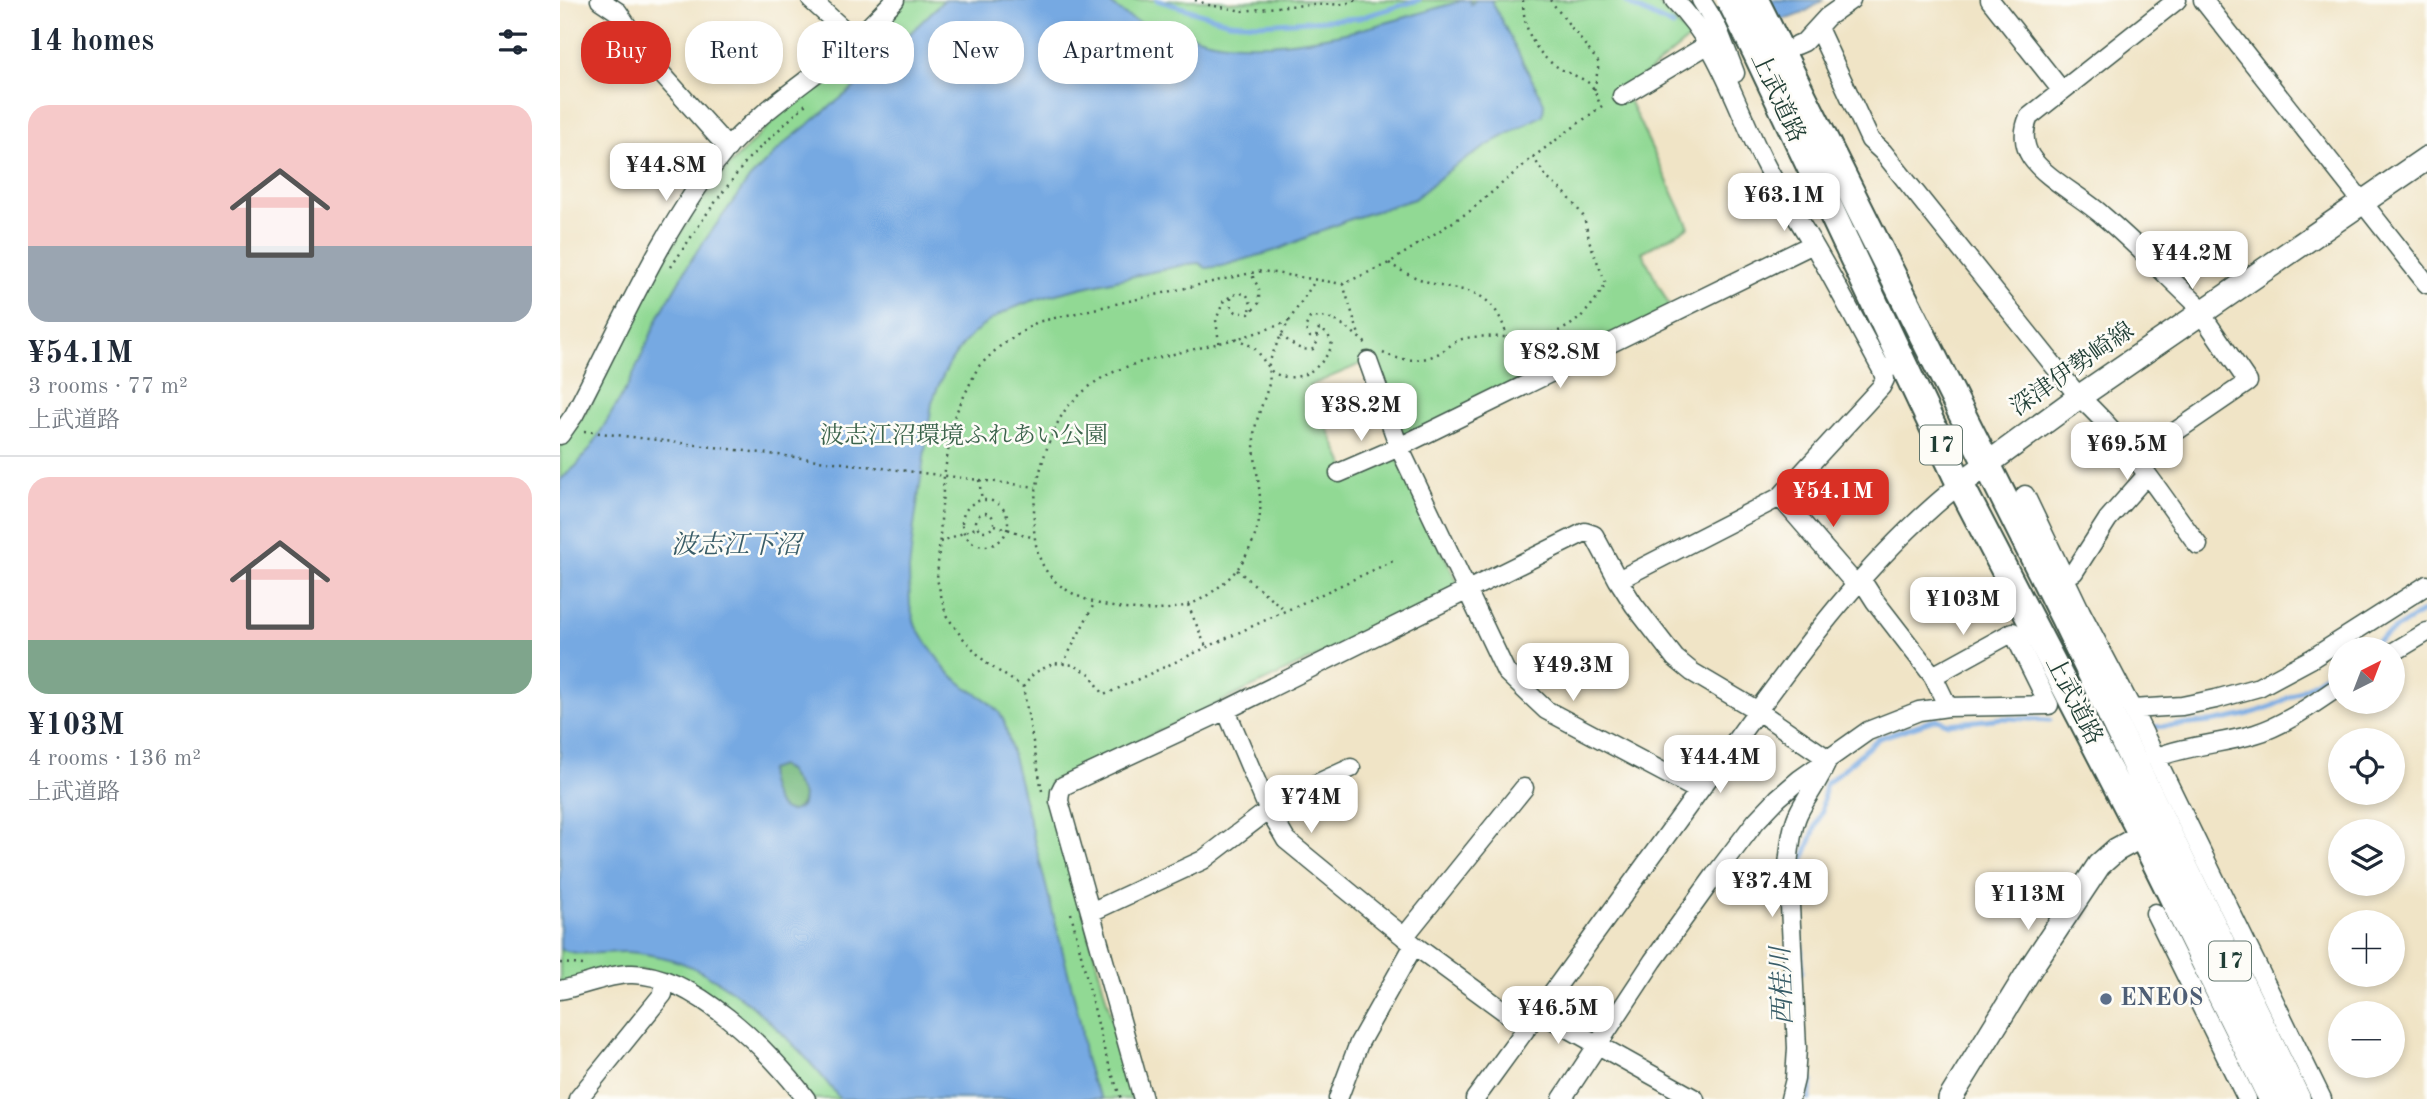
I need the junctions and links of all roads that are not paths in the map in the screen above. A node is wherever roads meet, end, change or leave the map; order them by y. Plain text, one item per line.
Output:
1 (600, 0) edge
2 (811, 0) edge
3 (895, 0) edge
4 (1674, 0) edge
5 (1701, 0) edge
6 (1730, 0) edge
7 (1755, 0) edge
8 (1851, 0) edge
9 (1990, 0) edge
10 (2177, 0) edge
11 (2203, 0) edge
12 (834, 21) edge
13 (874, 21) edge
14 (1818, 28) junction
15 (1709, 44) junction
16 (1755, 59) junction
17 (801, 84) edge
18 (2062, 91) junction
19 (1622, 96) road end
20 (728, 148) junction
21 (2427, 158) edge
22 (2364, 203) junction
23 (1813, 244) junction
24 (2427, 284) edge
25 (2202, 311) junction
26 (1368, 361) road end
27 (1892, 367) junction
28 (2079, 397) junction
29 (560, 435) edge
30 (1399, 447) junction
31 (2134, 460) junction
32 (1987, 464) junction
33 (1339, 474) dead end
34 (2146, 475) junction
35 (1960, 484) junction
36 (2025, 495) dead end
37 (1780, 497) junction
38 (2198, 545) dead end
39 (2065, 577) junction
40 (1618, 580) junction
41 (1859, 582) junction
42 (2427, 585) edge
43 (1468, 592) junction
44 (2073, 615) junction
45 (2427, 632) edge
46 (2405, 645) edge
47 (1933, 676) junction
48 (2051, 681) junction
49 (2328, 694) edge
50 (1948, 707) junction
51 (2132, 709) junction
52 (1226, 710) junction
53 (1758, 710) junction
54 (2155, 758) junction
55 (1828, 759) junction
56 (1351, 768) dead end
57 (1524, 788) dead end
58 (1699, 791) junction
59 (1268, 809) junction
60 (2153, 829) junction
61 (1091, 912) junction
62 (2155, 913) dead end
63 (1409, 941) junction
64 (664, 981) junction
65 (560, 990) edge
66 (1539, 1012) junction
67 (2219, 1016) junction
68 (1527, 1028) junction
69 (1598, 1047) junction
70 (578, 1099) edge
71 (806, 1099) edge
72 (1143, 1099) edge
73 (1338, 1099) edge
74 (1475, 1099) edge
75 (1562, 1099) edge
76 (1695, 1099) edge
77 (1790, 1099) edge
78 (1950, 1099) edge
79 (2246, 1099) edge
80 (2272, 1099) edge
81 (2297, 1099) edge
82 (2322, 1099) edge

1 - 20 street
2 - 12 street
3 - 13 street
4 - 15 street
5 - 16 street
6 - 16 highway, 上武道路 / 17, bridge
7 - 16 highway, 上武道路 / 17, bridge
8 - 14 street
9 - 18 street
10 - 18 street
11 - 22 street
14 - 16 street
14 - 28 street
15 - 16 street
15 - 19 street
16 - 23 street
16 - 27 highway, 上武道路 / 17
16 - 32 highway, 上武道路 / 17
17 - 20 street
18 - 25 street
20 - 29 street
21 - 22 main road, 深津伊勢崎線
22 - 24 street
22 - 25 main road, 深津伊勢崎線
23 - 27 street
23 - 30 street
25 - 28 main road, 深津伊勢崎線
25 - 31 street
26 - 30 street
27 - 35 highway, 上武道路 / 17
27 - 37 street
28 - 31 street
28 - 32 main road, 深津伊勢崎線
30 - 33 street
30 - 43 street
31 - 34 street
32 - 35 main road, 深津伊勢崎線
32 - 44 highway, 上武道路 / 17
34 - 38 street
34 - 39 street
35 - 41 street
35 - 48 highway, 上武道路 / 17
36 - 39 street
37 - 40 street
37 - 41 street
39 - 44 street
40 - 43 street
40 - 53 street
41 - 47 street
41 - 53 street
42 - 51 street
43 - 52 street
43 - 58 street
44 - 51 street
44 - 60 highway, 上武道路 / 17
45 - 46 street
47 - 48 street
47 - 50 street
48 - 50 street
48 - 60 highway, 上武道路 / 17
49 - 54 street
50 - 55 street
51 - 54 street
52 - 59 street
52 - 61 street
53 - 55 street
53 - 58 street
54 - 82 street
55 - 69 street
55 - 77 street
56 - 59 street
57 - 63 street
58 - 66 street
59 - 61 street
59 - 63 street
60 - 67 highway, 上武道路 / 17
60 - 78 main road
60 - 81 highway, 上武道路 / 17
61 - 72 street
62 - 67 street
63 - 68 street
63 - 73 street
64 - 65 street
64 - 70 street
64 - 71 street
66 - 68 street
66 - 69 street
67 - 79 street
67 - 80 highway, 上武道路 / 17
68 - 74 street
69 - 75 street
69 - 76 street

